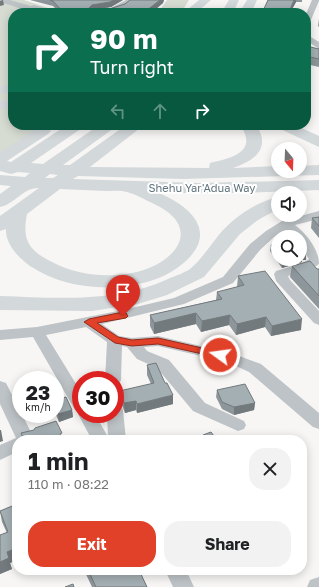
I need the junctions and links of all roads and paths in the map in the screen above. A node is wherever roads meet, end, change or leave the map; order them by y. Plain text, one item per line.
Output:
1 (0, 0) edge
2 (15, 0) edge
3 (130, 0) edge
4 (206, 0) edge
5 (316, 0) edge
6 (28, 8) edge
7 (40, 8) edge
8 (116, 8) edge
9 (197, 8) edge
10 (311, 11) edge
11 (311, 40) edge
12 (319, 46) edge
13 (70, 130) edge
14 (103, 130) edge
15 (129, 130) edge
16 (253, 130) edge
17 (294, 130) edge
18 (34, 132) edge
19 (319, 142) edge
20 (0, 159) edge
21 (0, 166) edge
22 (319, 170) edge
23 (307, 171) edge
24 (271, 172) edge
25 (183, 174) junction
26 (0, 177) edge
27 (0, 180) edge
28 (319, 185) edge
29 (130, 187) junction
30 (319, 191) edge
31 (307, 194) edge
32 (0, 202) edge
33 (271, 206) edge
34 (18, 211) junction
35 (319, 215) edge
36 (286, 224) junction
37 (0, 225) edge
38 (0, 303) edge
39 (319, 320) edge
40 (89, 322) junction
41 (37, 332) junction
42 (0, 335) edge
43 (115, 340) junction
44 (132, 343) junction
45 (113, 371) edge
46 (0, 387) edge
47 (72, 391) edge
48 (91, 423) edge
49 (116, 423) edge
50 (319, 423) edge
51 (238, 425) dead end
52 (24, 435) edge
53 (98, 435) edge
54 (117, 435) edge
55 (12, 447) edge
56 (0, 453) edge
57 (178, 575) edge
58 (184, 587) edge

1 - 6 street
2 - 7 street
3 - 8 street
4 - 9 highway
5 - 10 street
11 - 12 street
13 - 26 highway
14 - 32 highway
15 - 34 highway
16 - 25 highway
17 - 19 highway
18 - 20 highway
21 - 25 highway, Shehu Yar'Adua Way
22 - 23 highway
24 - 25 highway, Shehu Yar'Adua Way
27 - 29 highway, Shehu Yar'Adua Way
28 - 29 highway, Shehu Yar'Adua Way
29 - 34 highway
30 - 31 highway
33 - 38 highway
34 - 37 highway
35 - 36 street
36 - 39 street
36 - 40 street
40 - 41 street
40 - 43 street
41 - 42 street
41 - 47 street
43 - 44 street
43 - 45 street
44 - 50 street
44 - 51 street
46 - 52 street
48 - 53 street
49 - 54 street
55 - 56 street
57 - 58 street

